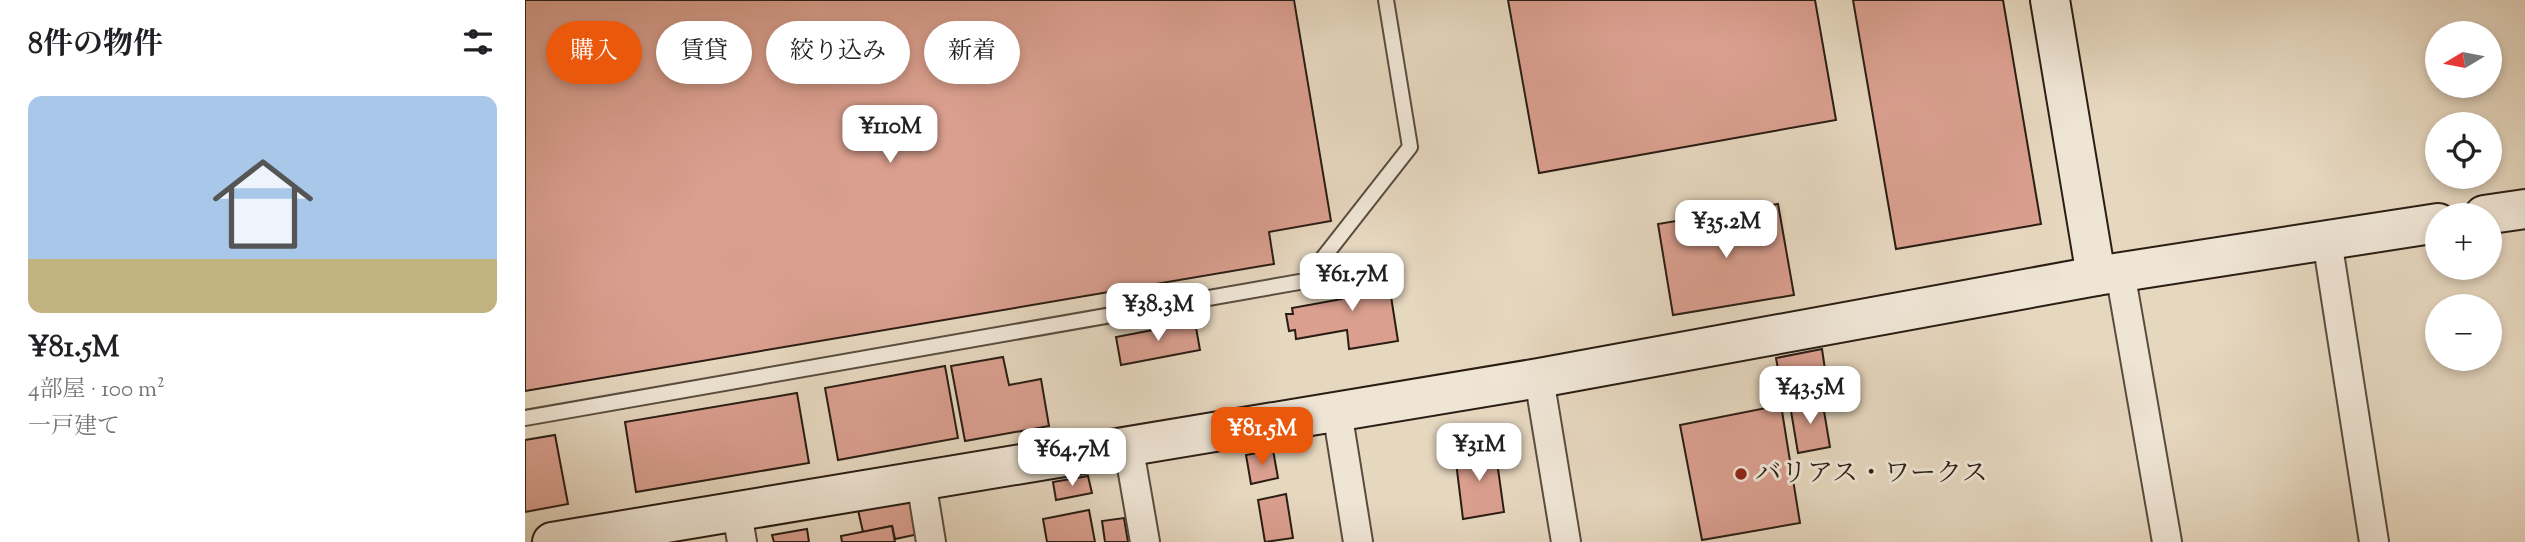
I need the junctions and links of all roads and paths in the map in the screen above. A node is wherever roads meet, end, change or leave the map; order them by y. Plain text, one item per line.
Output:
1 (1385, 0) edge
2 (2050, 0) edge
3 (2525, 209) edge
4 (2502, 212) edge
5 (2425, 225) edge
6 (2326, 240) junction
7 (2108, 274) junction
8 (1539, 378) junction
9 (1337, 411) junction
10 (525, 418) edge
11 (1128, 444) junction
12 (921, 481) junction
13 (740, 528) edge
14 (552, 542) edge
15 (931, 542) edge
16 (1145, 542) edge
17 (1358, 542) edge
18 (1566, 542) edge
19 (2167, 542) edge
20 (2374, 542) edge

1 - 10 lane
2 - 7 street
3 - 4 street
5 - 6 street
6 - 7 street
6 - 20 street
7 - 8 street
7 - 19 street
8 - 9 street
8 - 18 street
9 - 11 street
9 - 17 street
11 - 12 street
11 - 16 street
12 - 13 street
12 - 15 street
13 - 14 street

